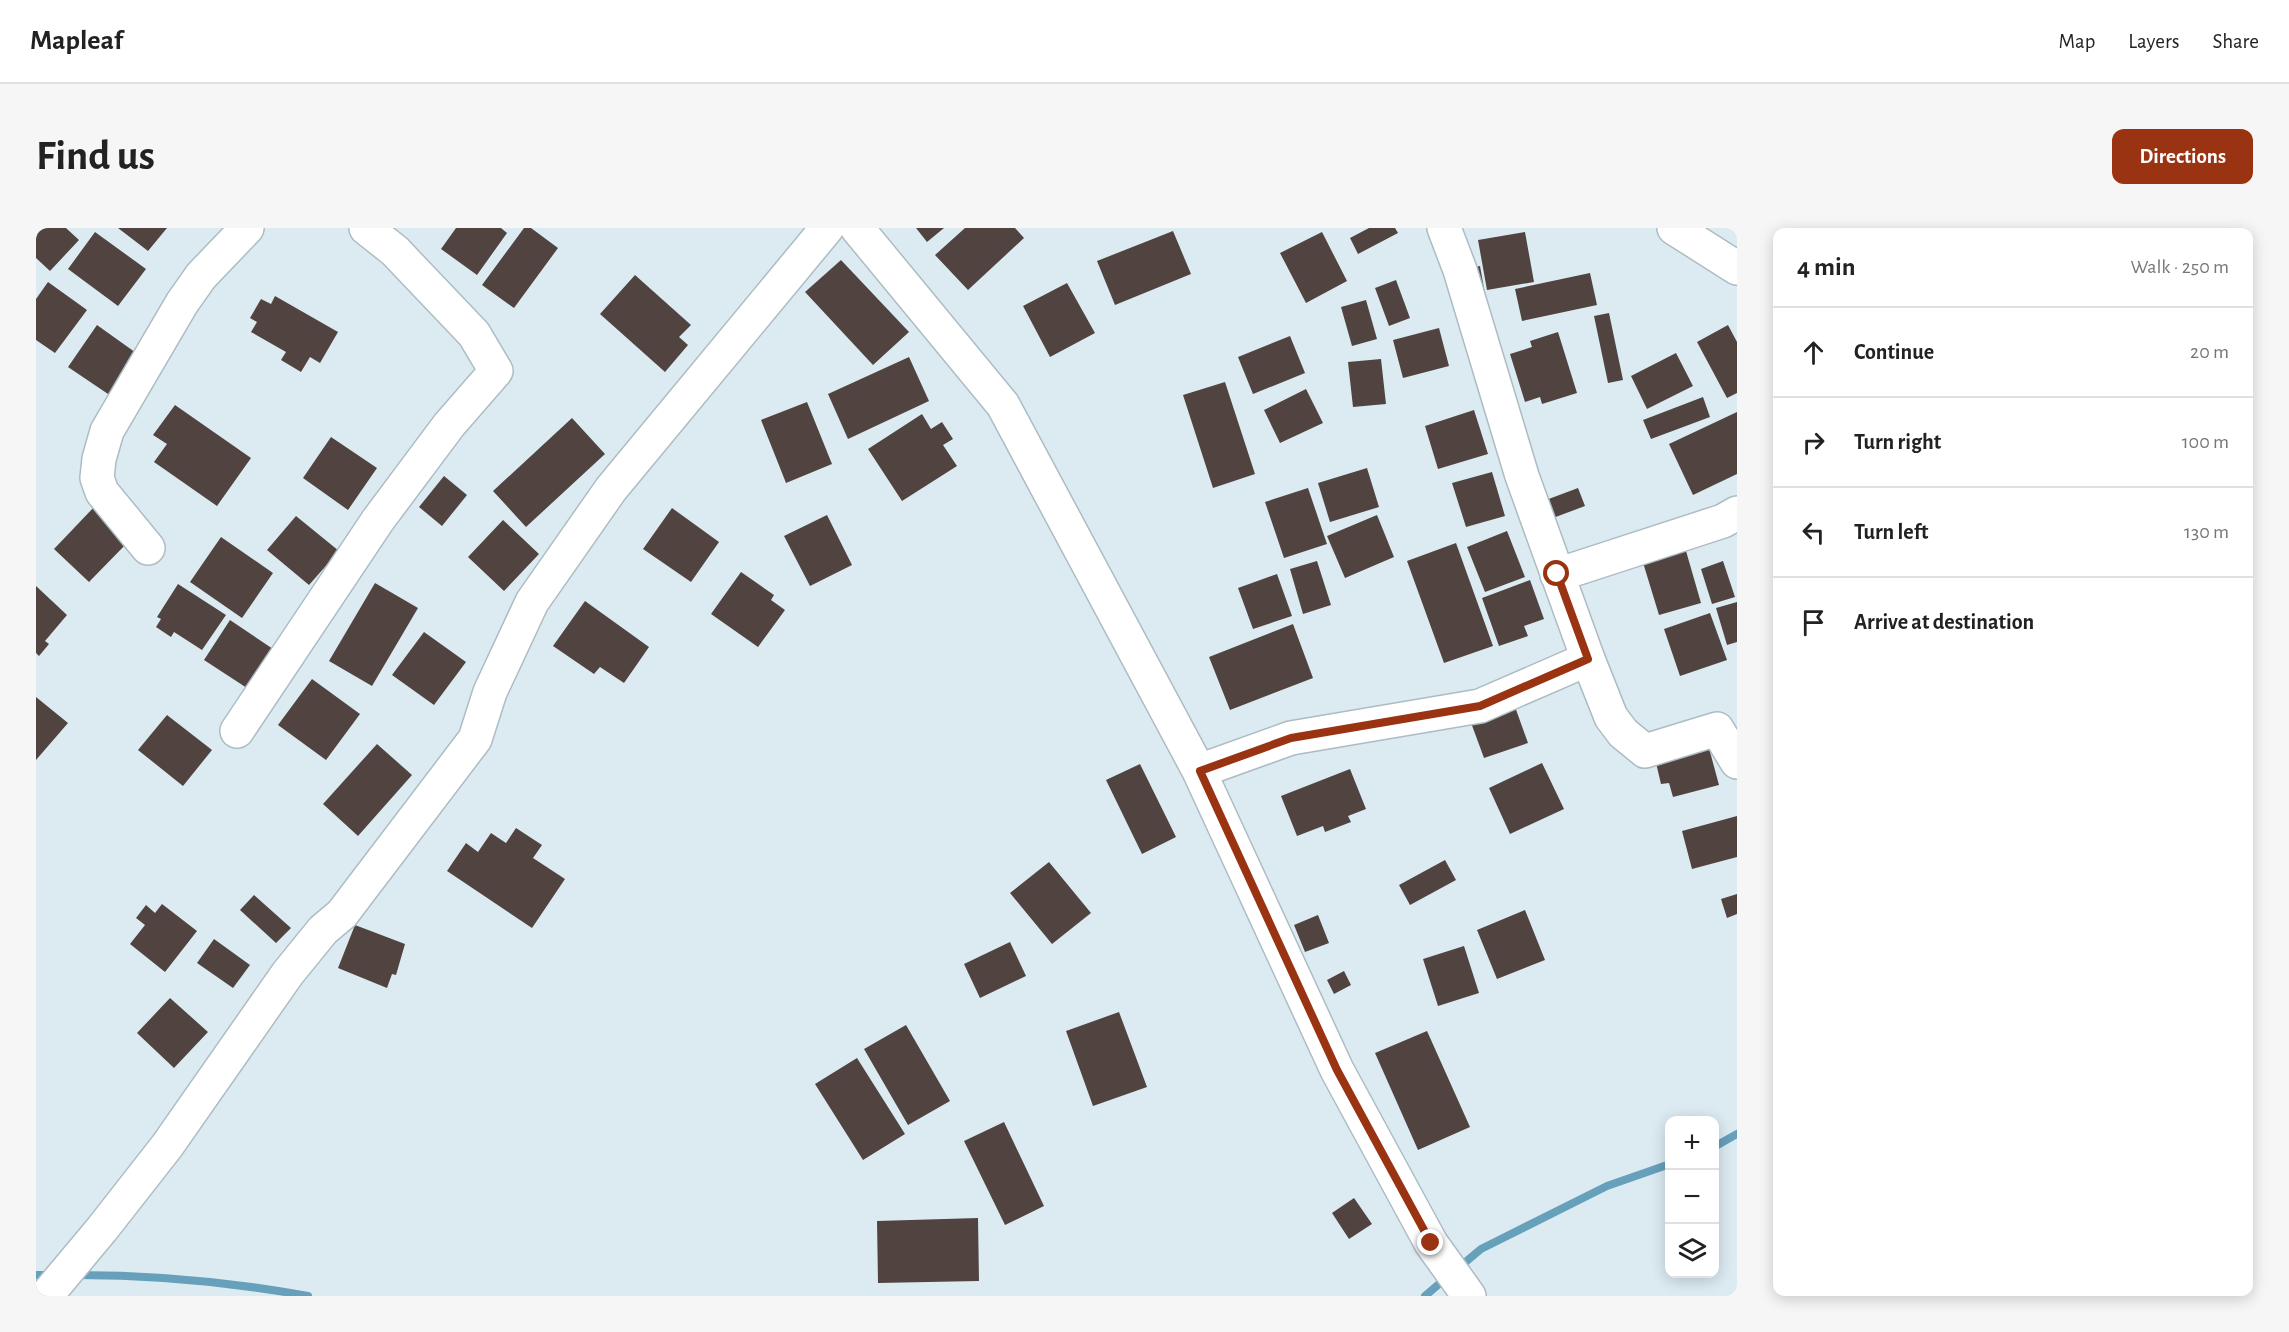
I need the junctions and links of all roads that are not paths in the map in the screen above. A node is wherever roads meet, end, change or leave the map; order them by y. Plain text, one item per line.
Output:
1 (247, 228) edge
2 (366, 228) edge
3 (827, 228) edge
4 (857, 228) edge
5 (1444, 228) edge
6 (1674, 228) edge
7 (1737, 268) edge
8 (1737, 513) edge
9 (148, 548) dead end
10 (1557, 574) junction
11 (1588, 659) junction
12 (237, 730) dead end
13 (1737, 762) edge
14 (1200, 771) junction
15 (46, 1296) edge
16 (1469, 1296) edge

1 - 9 street
2 - 12 street
3 - 15 street
4 - 14 street
5 - 10 street
6 - 7 street
8 - 10 street
10 - 11 street
11 - 13 street
11 - 14 street
14 - 16 street

